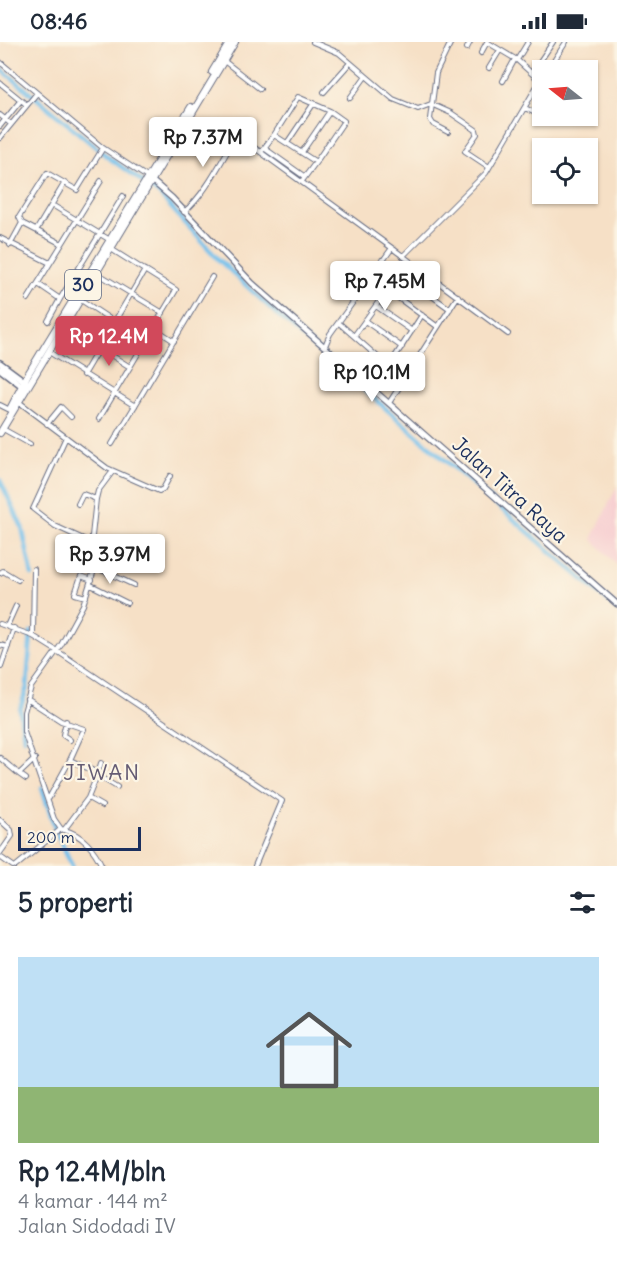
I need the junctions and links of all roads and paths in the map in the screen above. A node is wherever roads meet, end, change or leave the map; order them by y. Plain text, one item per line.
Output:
1 (230, 42) edge
2 (235, 42) edge
3 (313, 42) edge
4 (451, 42) edge
5 (470, 42) edge
6 (487, 42) edge
7 (528, 42) edge
8 (553, 42) edge
9 (566, 42) edge
10 (467, 48) dead end
11 (501, 50) junction
12 (481, 53) dead end
13 (516, 60) junction
14 (541, 60) edge
15 (554, 60) edge
16 (224, 61) junction
17 (0, 62) edge
18 (350, 64) junction
19 (489, 68) dead end
20 (532, 73) edge
21 (365, 77) junction
22 (503, 81) dead end
23 (0, 83) edge
24 (260, 89) dead end
25 (324, 92) dead end
26 (37, 94) junction
27 (532, 97) edge
28 (350, 99) dead end
29 (21, 100) junction
30 (29, 103) junction
31 (314, 103) junction
32 (431, 104) junction
33 (525, 108) junction
34 (330, 111) junction
35 (532, 111) edge
36 (0, 115) edge
37 (5, 120) junction
38 (11, 124) junction
39 (186, 124) junction
40 (0, 126) edge
41 (448, 132) dead end
42 (237, 135) junction
43 (274, 135) junction
44 (0, 138) edge
45 (287, 143) junction
46 (262, 150) junction
47 (101, 151) junction
48 (302, 152) junction
49 (316, 162) junction
50 (489, 167) junction
51 (304, 179) junction
52 (101, 181) dead end
53 (64, 183) junction
54 (147, 184) junction
55 (123, 196) dead end
56 (52, 206) junction
57 (184, 212) junction
58 (77, 220) junction
59 (22, 223) junction
60 (37, 229) junction
61 (100, 235) junction
62 (0, 238) edge
63 (62, 244) junction
64 (112, 244) junction
65 (10, 245) junction
66 (392, 248) junction
67 (403, 256) junction
68 (382, 260) junction
69 (50, 263) junction
70 (145, 270) junction
71 (97, 273) junction
72 (212, 277) dead end
73 (371, 278) junction
74 (38, 284) junction
75 (387, 290) junction
76 (130, 294) junction
77 (458, 296) junction
78 (28, 299) dead end
79 (60, 299) junction
80 (80, 299) junction
81 (376, 306) junction
82 (450, 309) junction
83 (163, 313) junction
84 (422, 315) junction
85 (48, 321) dead end
86 (365, 321) junction
87 (115, 322) junction
88 (339, 323) junction
89 (65, 326) junction
90 (438, 327) junction
91 (154, 328) junction
92 (412, 331) junction
93 (508, 334) dead end
94 (354, 336) junction
95 (174, 340) junction
96 (145, 342) junction
97 (325, 346) junction
98 (402, 347) junction
99 (99, 349) junction
100 (49, 352) junction
101 (0, 363) edge
102 (389, 366) junction
103 (130, 367) junction
104 (0, 369) edge
105 (83, 375) junction
106 (404, 380) junction
107 (25, 385) junction
108 (113, 392) junction
109 (19, 402) junction
110 (389, 403) junction
111 (0, 405) edge
112 (135, 406) junction
113 (10, 410) junction
114 (71, 417) dead end
115 (99, 419) dead end
116 (47, 424) junction
117 (1, 429) edge
118 (66, 437) junction
119 (30, 444) dead end
120 (112, 444) dead end
121 (113, 471) junction
122 (170, 476) dead end
123 (96, 499) junction
124 (78, 504) dead end
125 (92, 543) junction
126 (94, 553) junction
127 (125, 562) dead end
128 (95, 567) junction
129 (34, 569) dead end
130 (0, 573) edge
131 (18, 580) dead end
132 (91, 583) junction
133 (134, 585) dead end
134 (86, 597) junction
135 (128, 603) dead end
136 (617, 604) edge
137 (16, 606) dead end
138 (0, 624) edge
139 (7, 626) junction
140 (14, 628) junction
141 (33, 636) junction
142 (0, 645) edge
143 (8, 647) junction
144 (57, 651) junction
145 (1, 667) edge
146 (27, 699) junction
147 (66, 721) junction
148 (70, 740) dead end
149 (0, 758) edge
150 (34, 760) junction
151 (70, 760) junction
152 (101, 763) dead end
153 (19, 774) junction
154 (98, 774) junction
155 (26, 779) dead end
156 (117, 787) dead end
157 (88, 798) junction
158 (48, 799) junction
159 (102, 806) dead end
160 (0, 820) edge
161 (63, 829) junction
162 (0, 855) edge
163 (15, 866) edge
164 (102, 866) edge
165 (255, 866) edge

1 - 54 highway, 30
2 - 16 highway, 30
3 - 18 street
4 - 32 street
5 - 10 street
6 - 11 street
6 - 12 street
7 - 13 street
8 - 14 street
9 - 15 street
11 - 13 street
11 - 19 street
13 - 20 street
13 - 22 street
16 - 24 street
16 - 39 highway, 30
17 - 26 street
18 - 21 street
18 - 25 street
21 - 28 street
21 - 32 street
23 - 29 street
26 - 30 street
26 - 47 street
27 - 33 street
29 - 30 street
29 - 37 street
30 - 38 street
31 - 34 street
31 - 43 street
31 - 45 street
32 - 41 street
32 - 50 street
33 - 35 street
33 - 50 street
34 - 48 street
34 - 49 street
36 - 37 street
37 - 38 street
37 - 40 street
38 - 44 street
39 - 42 street
39 - 54 highway, 30
42 - 46 street
42 - 57 street
43 - 45 street
43 - 46 street
45 - 48 street
46 - 51 street
47 - 53 street
47 - 54 street
48 - 49 street
49 - 51 street
50 - 67 street
51 - 66 street
52 - 58 street
53 - 56 street
53 - 59 street
54 - 57 street, Jalan Titra Raya
54 - 64 highway, 30
55 - 61 street
56 - 58 street
56 - 60 street
57 - 97 street, Jalan Titra Raya
58 - 61 street
58 - 63 street
59 - 60 street
59 - 65 street
60 - 63 street
61 - 64 street
61 - 79 street
62 - 65 street
63 - 69 street
64 - 70 street
64 - 71 highway, 30
64 - 107 highway, 30
65 - 69 street
66 - 67 street
66 - 68 street
67 - 77 street
68 - 73 street
68 - 82 street
69 - 74 street
70 - 76 street
70 - 83 street
71 - 76 street
71 - 80 highway, 30
72 - 95 street
73 - 75 street
73 - 88 street
74 - 78 street
74 - 79 street
75 - 81 street
75 - 84 street
76 - 83 street
76 - 87 street
77 - 82 street
77 - 93 street
79 - 85 street
80 - 87 street
80 - 89 highway, 30
81 - 86 street
81 - 92 street
82 - 90 street
83 - 91 street
84 - 90 street
84 - 92 street
86 - 94 street
86 - 98 street
87 - 96 street
87 - 99 street
88 - 94 street
88 - 97 street
89 - 99 street
89 - 100 highway, 30
90 - 106 street
91 - 95 street
91 - 96 street
92 - 98 street
94 - 102 street
95 - 112 street
96 - 103 street
97 - 110 street, Jalan Titra Raya
98 - 102 street
99 - 103 street
99 - 105 street
100 - 105 street
100 - 107 highway, 30
101 - 107 main road
102 - 106 street
103 - 108 street
104 - 107 main road
105 - 108 street
106 - 110 street
107 - 109 highway, 30
107 - 113 highway, 30
108 - 112 street
108 - 115 street
109 - 116 street
109 - 117 highway, 30
110 - 136 street, Jalan Titra Raya
111 - 113 street
112 - 120 street
113 - 117 highway, 30
114 - 116 street
116 - 118 street
117 - 119 street
118 - 121 street
118 - 125 street
121 - 122 street
121 - 123 street
123 - 124 street
123 - 125 street
125 - 126 street
126 - 127 street
126 - 128 street
128 - 132 street
128 - 133 street
129 - 141 street
130 - 131 street
132 - 134 street
132 - 134 street
132 - 135 street
134 - 144 street
137 - 139 street
138 - 139 street
139 - 140 street
140 - 141 street
140 - 143 street
141 - 144 street
142 - 143 street
143 - 145 street
144 - 146 street
144 - 165 street
146 - 147 street
146 - 150 street
147 - 148 street
147 - 151 street
149 - 153 street
150 - 153 street
150 - 158 street
151 - 154 street
151 - 158 street
152 - 154 street
153 - 155 street
154 - 156 street
154 - 157 street
157 - 159 street
157 - 161 street
158 - 161 street
160 - 162 street
161 - 163 street
161 - 164 street
162 - 163 street

